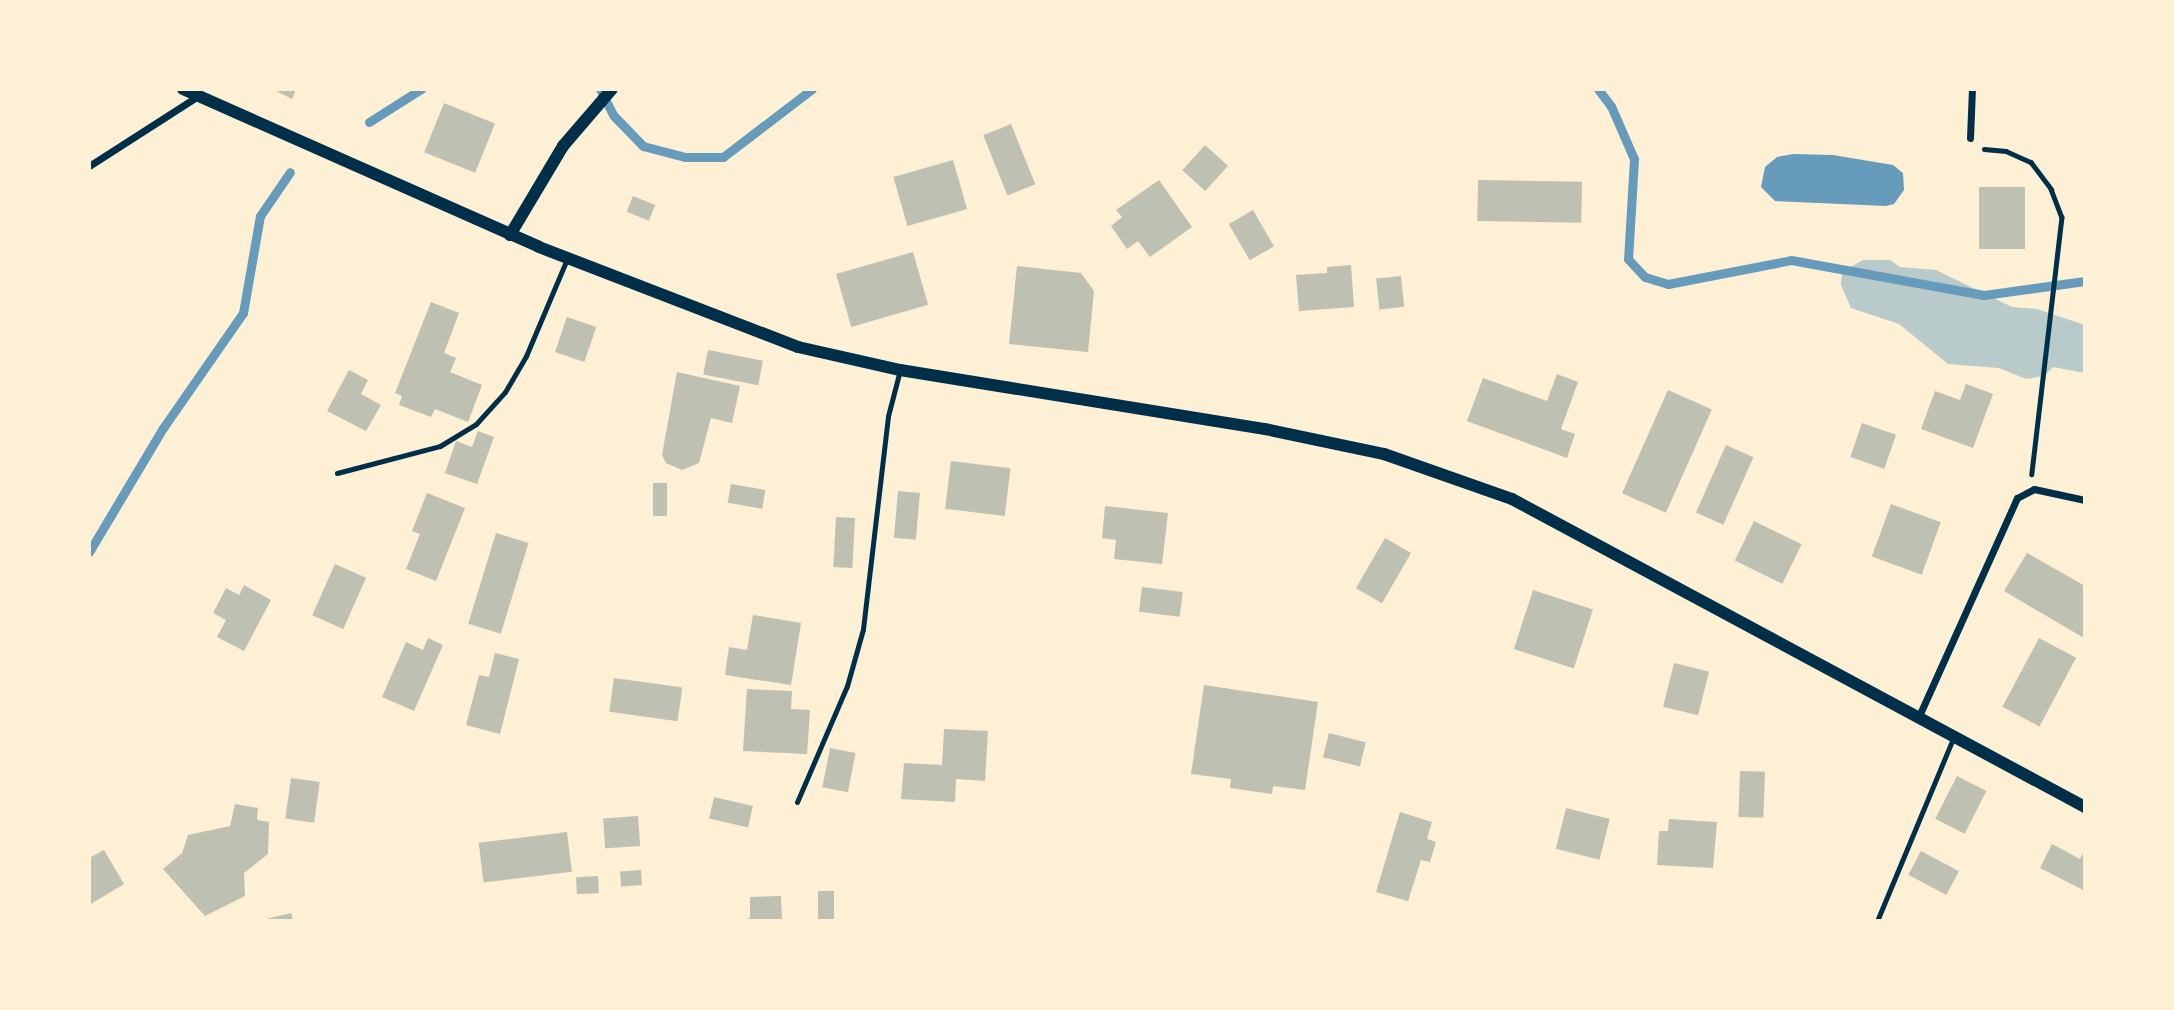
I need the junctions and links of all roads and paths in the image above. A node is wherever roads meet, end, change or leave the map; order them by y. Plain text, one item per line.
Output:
1 (183, 89) edge
2 (612, 89) edge
3 (1972, 89) edge
4 (198, 96) junction
5 (1970, 138) joint
6 (89, 166) edge
7 (510, 235) junction
8 (567, 258) junction
9 (900, 370) junction
10 (337, 473) dead end
11 (2034, 489) junction
12 (2085, 500) edge
13 (1919, 716) junction
14 (1954, 736) junction
15 (797, 802) dead end
16 (2085, 807) edge
17 (1877, 921) edge

1 - 4 street
2 - 7 street
3 - 5 street
4 - 6 street
4 - 7 street
5 - 11 path
7 - 8 street
8 - 9 street
8 - 10 lane
9 - 13 street
9 - 15 lane
11 - 12 street
11 - 13 street
13 - 14 street
14 - 16 street
14 - 17 lane

